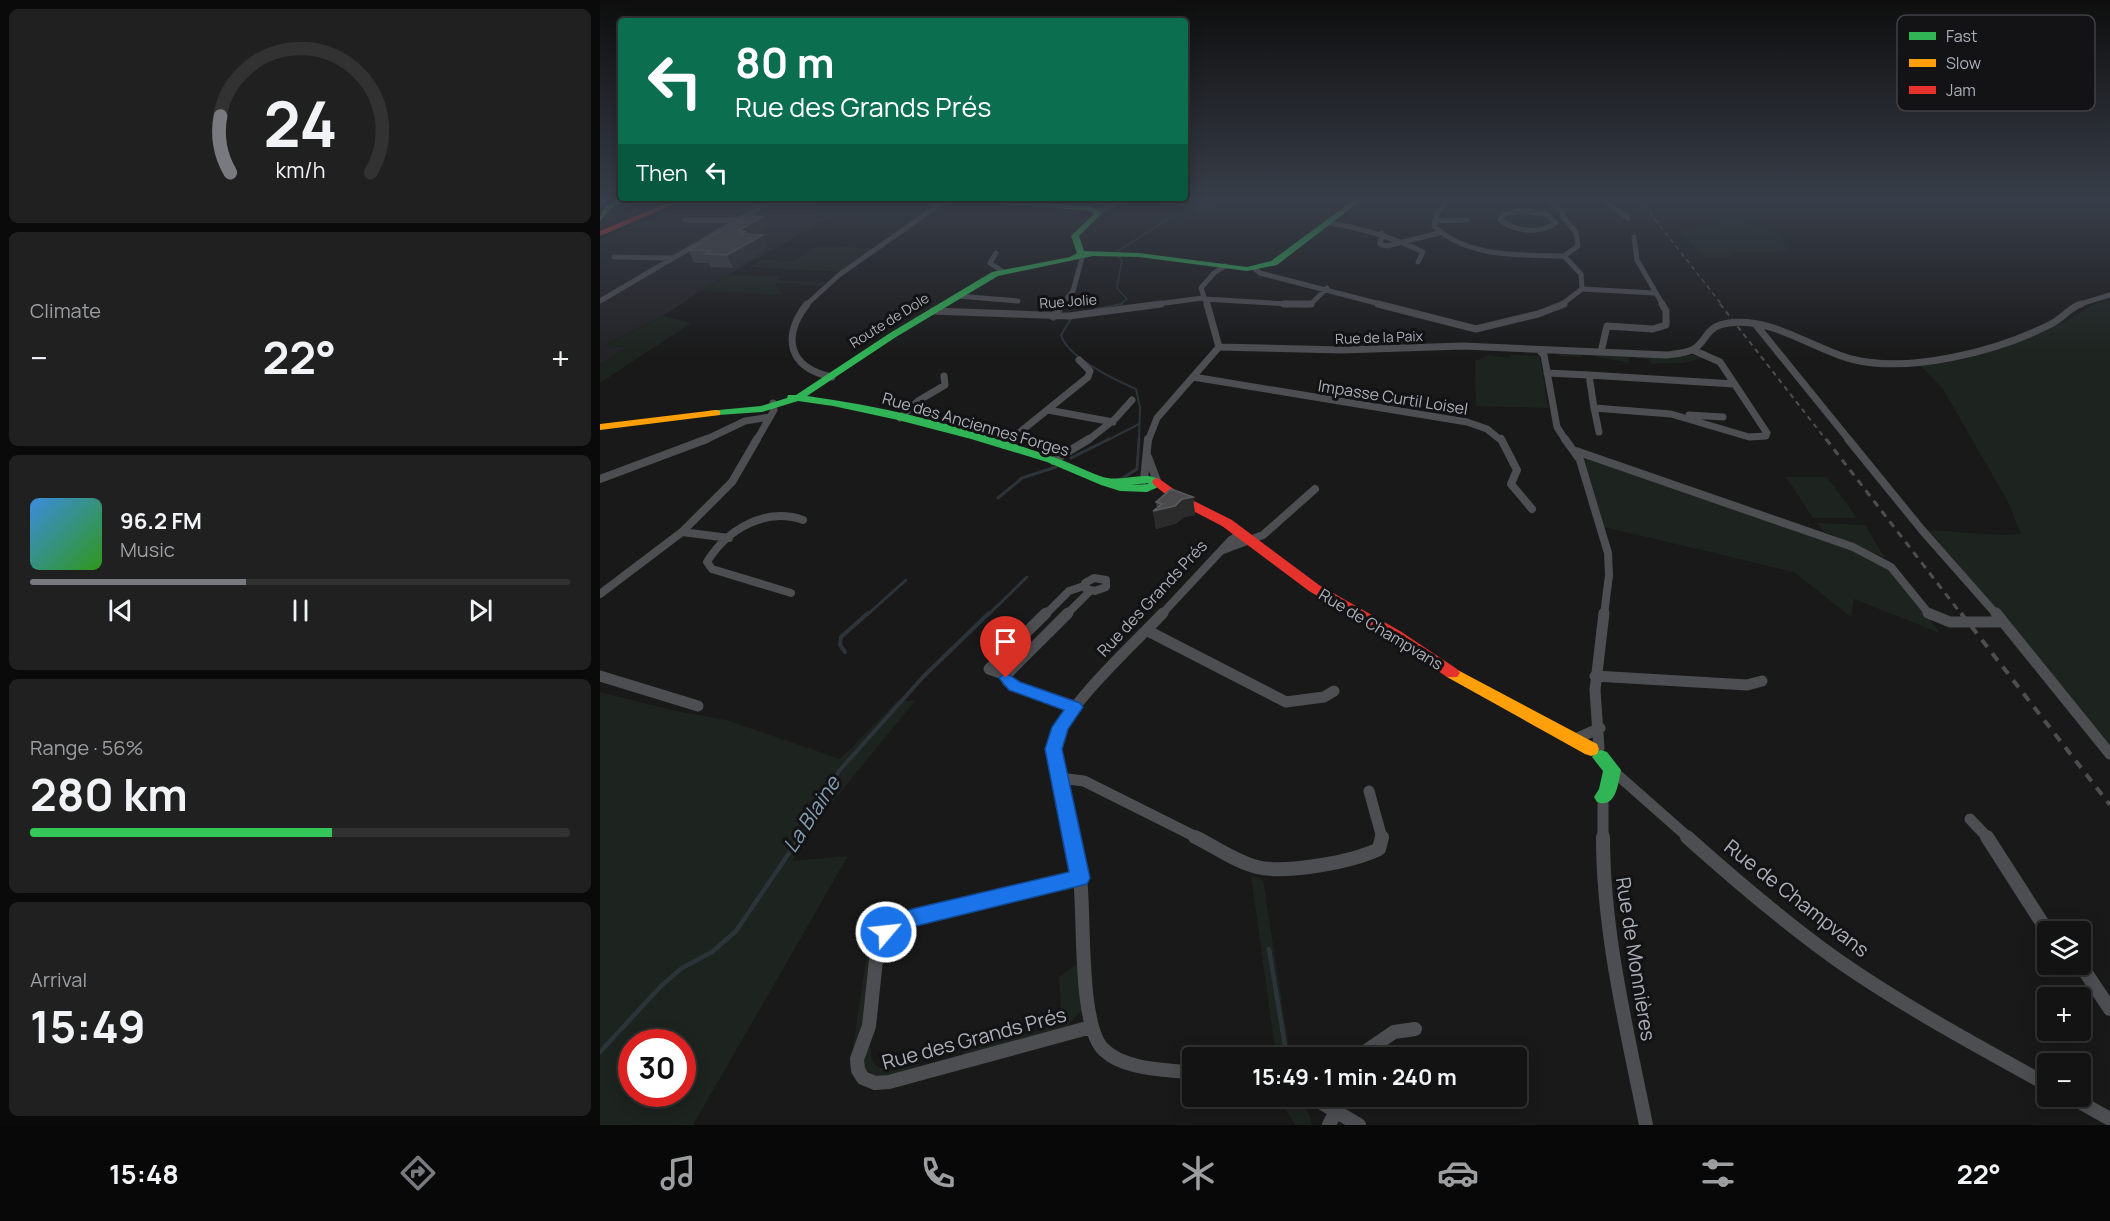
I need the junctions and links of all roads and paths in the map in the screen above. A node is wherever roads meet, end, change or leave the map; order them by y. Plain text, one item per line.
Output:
1 (685, 252) edge
2 (875, 252) edge
3 (1080, 252) edge
4 (1290, 252) edge
5 (1422, 252) edge
6 (1495, 252) edge
7 (1572, 252) edge
8 (1636, 252) edge
9 (996, 253) dead end
10 (1082, 256) junction
11 (1564, 256) junction
12 (614, 257) dead end
13 (674, 258) junction
14 (1418, 262) dead end
15 (1225, 266) junction
16 (1255, 269) junction
17 (1002, 272) junction
18 (1327, 288) junction
19 (1582, 289) junction
20 (1654, 293) junction
21 (2110, 295) edge
22 (958, 297) junction
23 (1203, 299) junction
24 (600, 301) edge
25 (1018, 301) dead end
26 (933, 311) junction
27 (1053, 316) junction
28 (1756, 325) junction
29 (1476, 329) junction
30 (1219, 347) junction
31 (1487, 347) junction
32 (1694, 350) junction
33 (1540, 351) junction
34 (1601, 352) junction
35 (1079, 360) dead end
36 (1547, 373) junction
37 (1589, 375) junction
38 (944, 376) dead end
39 (829, 377) junction
40 (1193, 377) junction
41 (1734, 384) junction
42 (801, 394) junction
43 (1132, 400) dead end
44 (1594, 408) junction
45 (773, 409) junction
46 (1048, 410) junction
47 (1674, 414) junction
48 (1723, 417) dead end
49 (900, 418) junction
50 (1113, 422) junction
51 (600, 428) edge
52 (1599, 432) dead end
53 (1004, 445) junction
54 (1576, 451) junction
55 (1148, 457) junction
56 (1053, 461) junction
57 (600, 479) edge
58 (1148, 484) junction
59 (1314, 489) dead end
60 (1532, 509) dead end
61 (803, 520) dead end
62 (682, 532) junction
63 (729, 538) junction
64 (1240, 538) junction
65 (1221, 550) junction
66 (600, 594) edge
67 (791, 594) dead end
68 (2002, 622) junction
69 (1148, 631) junction
70 (1006, 675) junction
71 (600, 676) edge
72 (1595, 676) junction
73 (1762, 681) dead end
74 (1334, 691) dead end
75 (698, 706) dead end
76 (1075, 707) junction
77 (1600, 728) junction
78 (1573, 740) junction
79 (1597, 753) junction
80 (2110, 754) edge
81 (1612, 770) junction
82 (1059, 778) junction
83 (1633, 788) junction
84 (1369, 791) dead end
85 (1605, 795) junction
86 (1970, 819) dead end
87 (1080, 878) junction
88 (2041, 921) edge
89 (2087, 975) edge
90 (2110, 1009) edge
91 (1091, 1027) junction
92 (1415, 1029) dead end
93 (1372, 1047) edge
94 (1182, 1072) edge
95 (2037, 1079) edge
96 (2089, 1107) edge
97 (1333, 1118) edge
98 (2110, 1119) edge
99 (1359, 1125) edge
100 (1646, 1125) edge

1 - 13 street
2 - 39 street
3 - 10 street
4 - 16 street
5 - 14 street
6 - 11 street
7 - 11 street
8 - 20 street
9 - 17 street
10 - 15 street, Route de Dole
10 - 17 street, Route de Dole
10 - 27 street
11 - 19 street
12 - 13 street
13 - 24 street
15 - 16 street, Route de Dole
15 - 23 street
16 - 18 street
17 - 22 street, Route de Dole
18 - 23 street, Rue Jolie
18 - 29 street
19 - 20 street
19 - 29 street
20 - 34 street
21 - 28 street
22 - 25 street
22 - 26 street, Route de Dole
23 - 27 street, Rue Jolie
23 - 30 street
26 - 27 street, Rue Jolie
26 - 39 street, Route de Dole
28 - 32 street
28 - 68 street
29 - 31 street
30 - 31 street, Rue de la Paix
30 - 40 street
31 - 33 street, Rue de la Paix
32 - 34 street, Rue de la Paix
32 - 41 street
33 - 34 street, Rue de la Paix
33 - 36 street
35 - 46 street
36 - 37 street
36 - 54 street
37 - 41 street
37 - 44 street
38 - 49 street
39 - 42 street, Route de Dole
40 - 55 street
40 - 60 street, Impasse Curtil Loisel
41 - 47 street
42 - 45 street, Route de Dole
42 - 49 street, Rue des Anciennes Forges
43 - 50 street
44 - 47 street
44 - 52 street
45 - 51 street, Route de Dole
45 - 57 street
45 - 62 street
46 - 50 street
46 - 53 street
47 - 48 street
49 - 53 street, Rue des Anciennes Forges
50 - 56 street
53 - 56 street, Rue des Anciennes Forges
54 - 68 street
54 - 72 street
55 - 58 street
55 - 58 street
56 - 58 street, Rue des Anciennes Forges
58 - 64 street, Rue de Champvans
59 - 64 street
61 - 63 street
62 - 63 street
62 - 66 street
63 - 67 street
64 - 65 street
64 - 65 street, Rue des Grands Prés
64 - 78 street, Rue de Champvans
65 - 69 street, Rue des Grands Prés
68 - 80 street
69 - 74 street
69 - 76 street, Rue des Grands Prés
70 - 70 street
70 - 76 street
71 - 75 street
72 - 73 street
72 - 77 street
76 - 82 street, Rue des Grands Prés
77 - 78 street
77 - 79 street
78 - 79 street, Rue de Champvans
79 - 81 street, Rue de Champvans
79 - 85 street, Rue de Monnières
81 - 83 street, Rue de Champvans
81 - 85 street, Rue de Monnières
82 - 84 street
82 - 87 street, Rue des Grands Prés
83 - 85 street
83 - 95 street, Rue de Champvans
85 - 100 street, Rue de Monnières
86 - 88 street
87 - 91 street, Rue des Grands Prés
87 - 91 street, Rue des Grands Prés
89 - 90 street
91 - 94 street, Rue des Grands Prés
92 - 93 street
96 - 98 street
97 - 99 street

